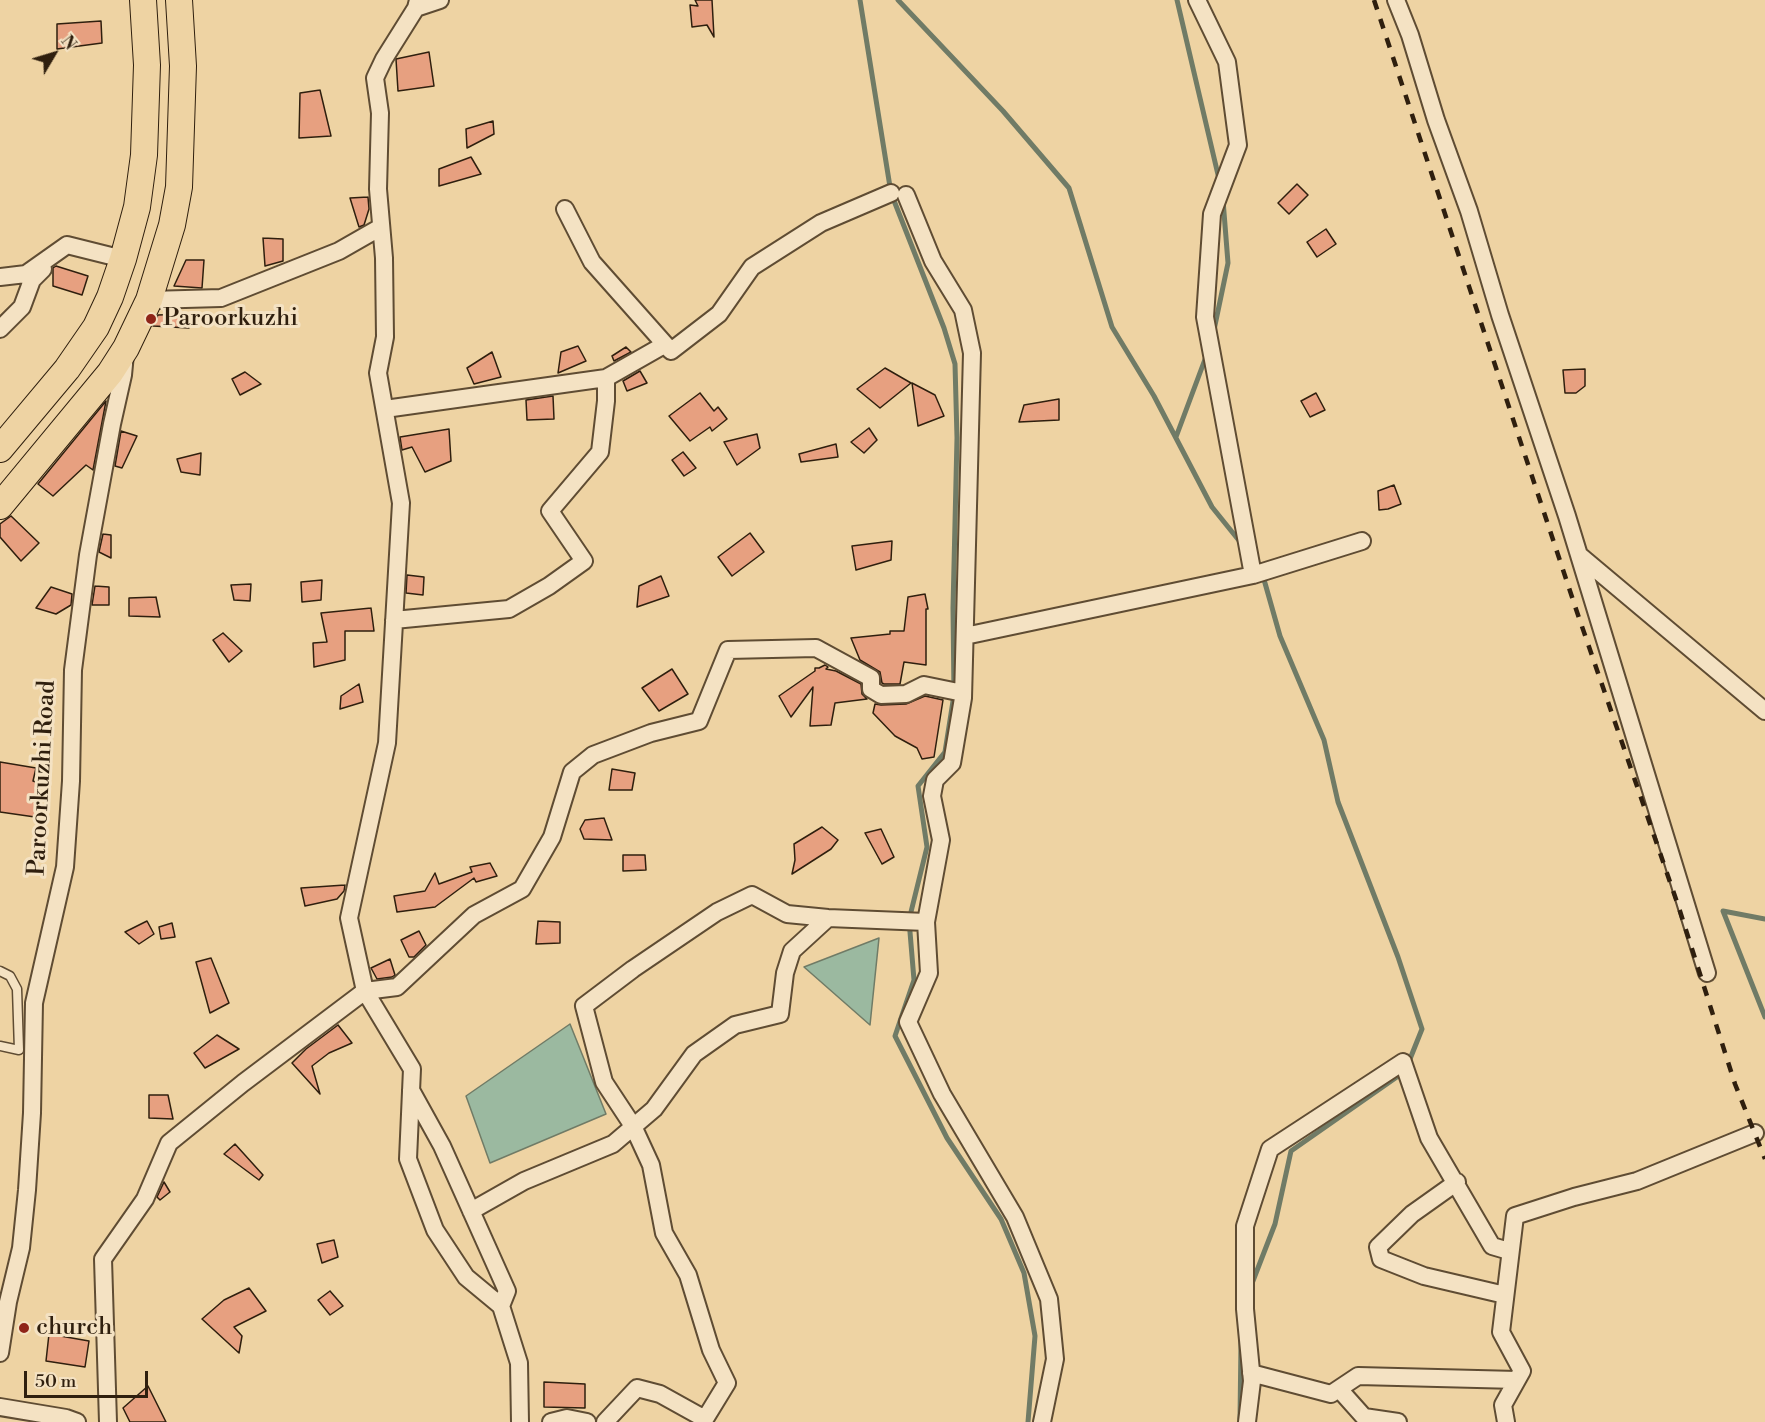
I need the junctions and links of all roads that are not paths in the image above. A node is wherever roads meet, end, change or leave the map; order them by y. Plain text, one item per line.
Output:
1 (143, 0) edge
2 (179, 0) edge
3 (440, 0) edge
4 (1197, 0) edge
5 (1396, 0) edge
6 (417, 4) edge
7 (565, 208) dead end
8 (381, 227) junction
9 (67, 245) junction
10 (123, 259) junction
11 (0, 277) edge
12 (149, 300) junction
13 (0, 329) edge
14 (664, 345) junction
15 (126, 348) junction
16 (606, 378) junction
17 (385, 409) junction
18 (0, 449) edge
19 (0, 506) edge
20 (1362, 541) dead end
21 (1579, 555) junction
22 (1253, 575) junction
23 (394, 620) junction
24 (964, 636) junction
25 (963, 693) junction
26 (1765, 711) edge
27 (828, 918) junction
28 (926, 922) junction
29 (0, 971) edge
30 (1707, 973) dead end
31 (365, 991) junction
32 (0, 1046) edge
33 (411, 1090) junction
34 (633, 1126) junction
35 (1755, 1133) dead end
36 (1456, 1182) junction
37 (471, 1211) junction
38 (1509, 1251) junction
39 (1505, 1295) junction
40 (501, 1306) junction
41 (0, 1353) edge
42 (1251, 1373) junction
43 (1517, 1380) junction
44 (1339, 1389) junction
45 (0, 1407) edge
46 (77, 1422) edge
47 (108, 1422) edge
48 (520, 1422) edge
49 (551, 1422) edge
50 (587, 1422) edge
51 (604, 1422) edge
52 (1042, 1422) edge
53 (1247, 1422) edge
54 (1398, 1422) edge
55 (1506, 1422) edge

1 - 10 main road
2 - 12 main road
3 - 6 street
4 - 22 street
5 - 21 street
6 - 8 street
7 - 14 street
8 - 12 street
8 - 17 street
9 - 10 street
9 - 11 street
9 - 13 street
10 - 18 main road
12 - 15 main road
14 - 16 street
14 - 24 street
15 - 19 main road
15 - 41 street, Paroorkuzhi Road
16 - 17 street
16 - 23 street
17 - 23 street
20 - 22 street
21 - 26 street
21 - 30 street
22 - 24 street
23 - 31 street
24 - 25 street
25 - 28 street
25 - 31 street
27 - 28 street
27 - 34 street
27 - 34 street
28 - 52 street
29 - 32 lane
31 - 33 street
31 - 47 street
33 - 37 street
33 - 40 street
34 - 37 street
34 - 51 street
35 - 38 street
36 - 38 street
36 - 39 street
36 - 42 street
37 - 40 street
38 - 39 street
39 - 43 street
40 - 48 street
42 - 44 street
42 - 53 street
43 - 44 street
43 - 55 street
44 - 54 street
45 - 46 street
49 - 50 street

